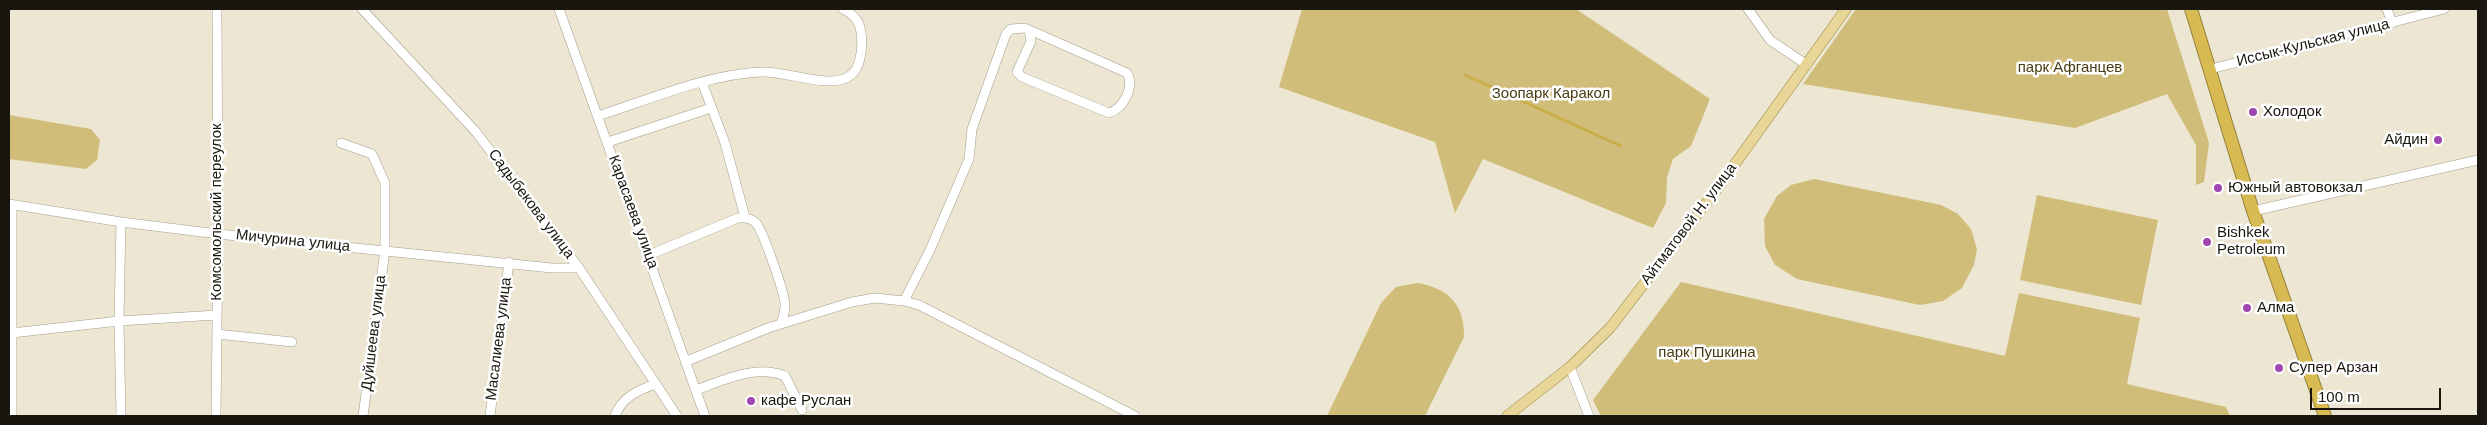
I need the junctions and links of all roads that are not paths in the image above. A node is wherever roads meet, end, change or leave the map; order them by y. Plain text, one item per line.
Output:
1 (217, 9) edge
2 (362, 9) edge
3 (559, 9) edge
4 (843, 9) edge
5 (1748, 9) edge
6 (1846, 9) edge
7 (2191, 9) edge
8 (2387, 9) edge
9 (2444, 9) edge
10 (2392, 23) junction
11 (1029, 30) junction
12 (1807, 65) junction
13 (2211, 69) junction
14 (702, 82) junction
15 (711, 108) junction
16 (598, 116) junction
17 (608, 142) junction
18 (341, 143) dead end
19 (2478, 160) edge
20 (11, 204) edge
21 (2253, 211) junction
22 (745, 217) junction
23 (121, 222) junction
24 (218, 234) junction
25 (385, 250) junction
26 (648, 255) junction
27 (509, 262) junction
28 (579, 268) junction
29 (904, 300) junction
30 (217, 315) junction
31 (119, 320) junction
32 (781, 324) junction
33 (12, 333) junction
34 (217, 334) junction
35 (292, 342) dead end
36 (687, 361) junction
37 (1570, 367) junction
38 (656, 384) junction
39 (696, 390) junction
40 (802, 410) dead end
41 (12, 416) edge
42 (121, 416) edge
43 (216, 416) edge
44 (363, 416) edge
45 (490, 416) edge
46 (615, 416) edge
47 (677, 416) edge
48 (705, 416) edge
49 (1136, 416) edge
50 (1507, 416) edge
51 (1589, 416) edge
52 (2325, 416) edge

1 - 24 street, Комсомольский переулок
2 - 28 street, Садыбекова улица
3 - 16 street, Карасаева улица
4 - 14 street
5 - 12 street
6 - 12 main road, Айтматовой Н. улица
7 - 13 highway
8 - 10 street
9 - 10 street, Иссык-Кульская улица
10 - 13 street, Иссык-Кульская улица
11 - 11 street
11 - 29 street
12 - 37 main road, Айтматовой Н. улица
13 - 21 highway
14 - 15 street
14 - 16 street
15 - 17 street
15 - 22 street
16 - 17 street, Карасаева улица
17 - 26 street, Карасаева улица
18 - 25 street, Дуйшеева улица
19 - 21 street
20 - 23 street, Мичурина улица
20 - 33 street
21 - 52 highway
22 - 26 street
22 - 32 street
23 - 24 street, Мичурина улица
23 - 31 street
24 - 25 street, Мичурина улица
24 - 30 street, Комсомольский переулок
25 - 27 street, Мичурина улица
25 - 44 street, Дуйшеева улица
26 - 36 street, Карасаева улица
27 - 28 street, Мичурина улица
27 - 45 street, Масалиева улица
28 - 38 street, Садыбекова улица
29 - 32 street
29 - 49 street
30 - 31 street
30 - 34 street, Комсомольский переулок
31 - 33 street
31 - 42 street
32 - 36 street
33 - 41 street
34 - 35 street
34 - 43 street, Комсомольский переулок
36 - 39 street, Карасаева улица
37 - 50 main road, Айтматовой Н. улица
37 - 51 street
38 - 46 street
38 - 47 street, Садыбекова улица
39 - 40 street
39 - 48 street, Карасаева улица

